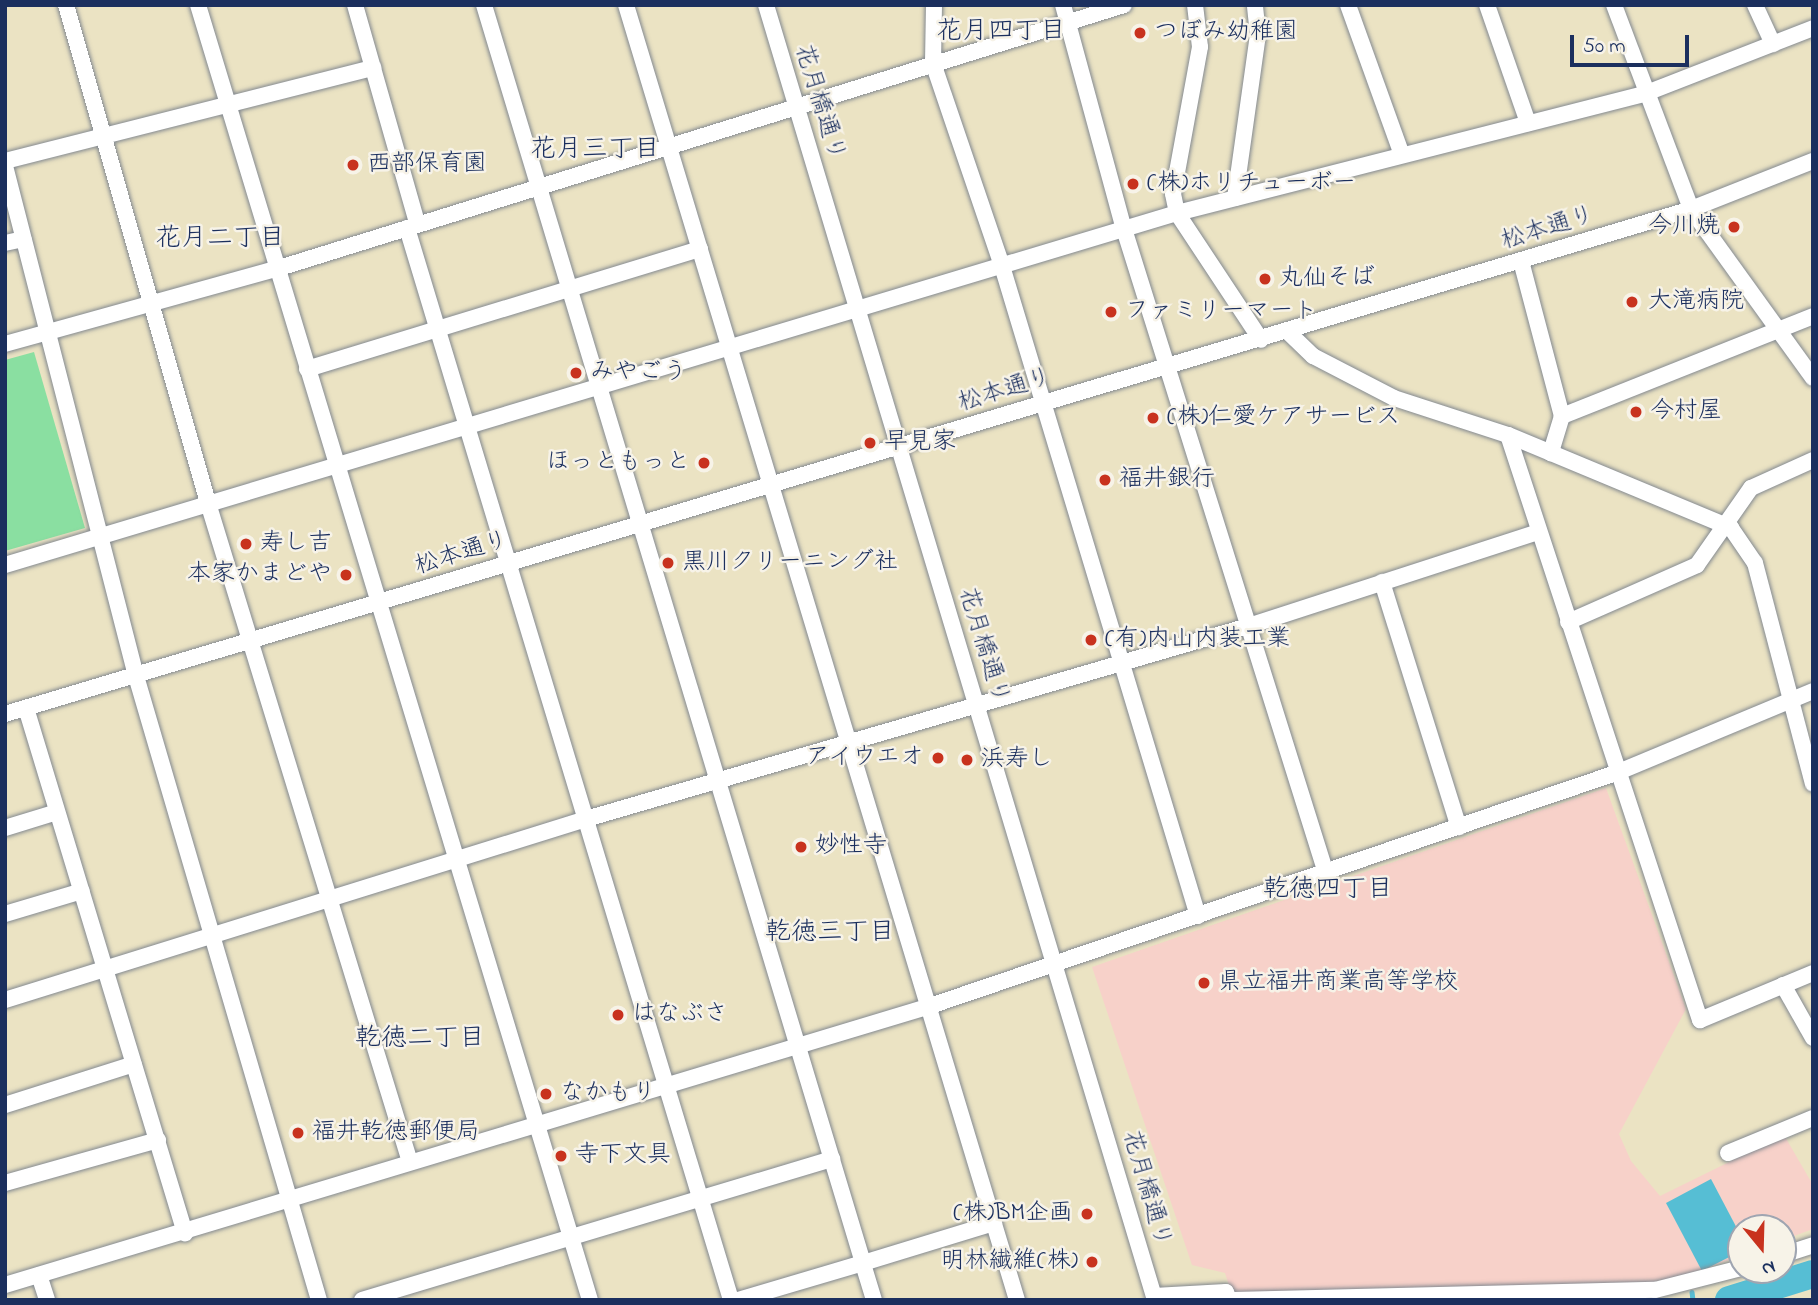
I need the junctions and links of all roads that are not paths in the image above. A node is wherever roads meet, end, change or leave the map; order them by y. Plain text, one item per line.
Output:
1 (66, 5) edge
2 (198, 5) edge
3 (355, 5) edge
4 (484, 5) edge
5 (626, 5) edge
6 (766, 5) edge
7 (934, 5) edge
8 (1063, 5) edge
9 (1124, 5) edge
10 (1195, 5) edge
11 (1255, 5) edge
12 (1348, 5) edge
13 (1487, 5) edge
14 (1614, 5) edge
15 (1755, 5) edge
16 (1068, 23) junction
17 (1813, 28) edge
18 (1773, 44) junction
19 (933, 63) junction
20 (373, 68) junction
21 (1644, 94) junction
22 (228, 105) junction
23 (797, 109) junction
24 (1528, 124) junction
25 (103, 136) junction
26 (670, 148) junction
27 (1402, 155) junction
28 (1813, 161) edge
29 (5, 164) edge
30 (538, 187) junction
31 (1235, 198) junction
32 (1691, 209) junction
33 (1177, 213) junction
34 (412, 226) junction
35 (1124, 229) junction
36 (24, 239) junction
37 (5, 243) edge
38 (700, 249) junction
39 (1521, 261) junction
40 (1002, 266) junction
41 (276, 269) junction
42 (568, 289) junction
43 (150, 305) junction
44 (857, 310) junction
45 (1813, 316) edge
46 (438, 329) junction
47 (1778, 330) junction
48 (1289, 332) junction
49 (48, 335) junction
50 (1261, 340) junction
51 (5, 344) edge
52 (729, 348) junction
53 (1171, 367) junction
54 (307, 369) junction
55 (1813, 377) edge
56 (598, 387) junction
57 (1043, 403) junction
58 (1562, 416) junction
59 (467, 426) junction
60 (1508, 435) junction
61 (899, 448) junction
62 (1551, 453) junction
63 (1813, 460) edge
64 (336, 465) junction
65 (770, 486) junction
66 (208, 503) junction
67 (1724, 524) junction
68 (639, 525) junction
69 (1538, 532) junction
70 (100, 535) junction
71 (508, 564) junction
72 (5, 565) edge
73 (1382, 583) junction
74 (378, 603) junction
75 (1567, 622) junction
76 (1252, 625) junction
77 (250, 641) junction
78 (1119, 662) junction
79 (136, 676) junction
80 (1813, 691) edge
81 (1795, 699) junction
82 (978, 704) junction
83 (26, 708) junction
84 (5, 715) edge
85 (849, 742) junction
86 (1616, 773) junction
87 (717, 783) junction
88 (1813, 784) edge
89 (57, 812) junction
90 (586, 819) junction
91 (1459, 827) junction
92 (5, 828) edge
93 (455, 862) junction
94 (1326, 873) junction
95 (82, 891) junction
96 (328, 900) junction
97 (5, 914) edge
98 (1198, 916) junction
99 (210, 935) junction
100 (1056, 964) junction
101 (105, 968) junction
102 (1813, 973) edge
103 (1783, 985) junction
104 (5, 1000) edge
105 (930, 1006) junction
106 (1813, 1038) edge
107 (799, 1046) junction
108 (134, 1064) junction
109 (670, 1085) junction
110 (5, 1105) edge
111 (1813, 1118) edge
112 (537, 1124) junction
113 (158, 1140) junction
114 (1728, 1153) dead end
115 (832, 1159) junction
116 (410, 1162) junction
117 (5, 1183) edge
118 (702, 1198) junction
119 (289, 1201) junction
120 (994, 1223) junction
121 (186, 1233) junction
122 (571, 1236) junction
123 (863, 1263) junction
124 (1727, 1272) edge
125 (39, 1275) junction
126 (5, 1285) edge
127 (1382, 1297) edge
128 (1155, 1298) edge
129 (1016, 1299) edge
130 (47, 1300) edge
131 (319, 1300) edge
132 (362, 1300) edge
133 (590, 1300) edge
134 (731, 1300) edge
135 (738, 1300) edge
136 (874, 1300) edge
137 (1231, 1300) edge

1 - 25 street
2 - 22 street
3 - 20 street
4 - 30 street
5 - 26 street
6 - 23 street, 花月橋通り
7 - 19 street
8 - 16 street
9 - 16 street
10 - 33 street
11 - 31 street
12 - 27 street
13 - 24 street
14 - 21 street
15 - 18 street
16 - 19 street
16 - 35 street
17 - 18 street
18 - 21 street
19 - 23 street
19 - 40 street
20 - 22 street
20 - 34 street
21 - 24 street
21 - 32 street
22 - 25 street
22 - 41 street
23 - 26 street
23 - 44 street, 花月橋通り
24 - 27 street
25 - 29 street
25 - 43 street
26 - 30 street
26 - 38 street
27 - 31 street
28 - 32 street, 松本通り
29 - 36 street
30 - 34 street
30 - 42 street
31 - 33 street
32 - 39 street, 松本通り
32 - 47 street
33 - 35 street
33 - 50 street
34 - 41 street
34 - 46 street
35 - 40 street
35 - 53 street
36 - 37 street
36 - 49 street
38 - 42 street
38 - 52 street
39 - 48 street, 松本通り
39 - 58 street
40 - 44 street
40 - 57 street
41 - 43 street
41 - 54 street
42 - 46 street
42 - 56 street
43 - 49 street
43 - 66 street
44 - 52 street
44 - 61 street, 花月橋通り
45 - 47 street
46 - 54 street
46 - 59 street
47 - 55 street
47 - 58 street
48 - 50 street, 松本通り
48 - 60 street
49 - 51 street
49 - 70 street
50 - 53 street, 松本通り
52 - 56 street
52 - 65 street
53 - 57 street, 松本通り
53 - 76 street
54 - 64 street
56 - 59 street
56 - 68 street
57 - 61 street, 松本通り
57 - 78 street
58 - 62 street
59 - 64 street
59 - 71 street
60 - 62 street
60 - 69 street
61 - 65 street, 松本通り
61 - 82 street, 花月橋通り
62 - 67 street
63 - 67 street
64 - 66 street
64 - 74 street
65 - 68 street, 松本通り
65 - 85 street
66 - 70 street
66 - 77 street
67 - 75 street
67 - 81 street
68 - 71 street, 松本通り
68 - 87 street
69 - 73 street
69 - 75 street
70 - 72 street
70 - 79 street
71 - 74 street, 松本通り
71 - 90 street
73 - 76 street
73 - 91 street
74 - 77 street, 松本通り
74 - 93 street
75 - 86 street
76 - 78 street
76 - 94 street
77 - 79 street, 松本通り
77 - 96 street
78 - 82 street
78 - 98 street
79 - 83 street, 松本通り
79 - 99 street
80 - 81 street
81 - 86 street
81 - 88 street
82 - 85 street
82 - 100 street, 花月橋通り
83 - 84 street, 松本通り
83 - 89 street
85 - 87 street
85 - 105 street
86 - 91 street
86 - 103 street
87 - 90 street
87 - 107 street
89 - 92 street
89 - 95 street
90 - 93 street
90 - 109 street
91 - 94 street
93 - 96 street
93 - 112 street
94 - 98 street
95 - 97 street
95 - 101 street
96 - 99 street
96 - 116 street
98 - 100 street
99 - 101 street
99 - 119 street
100 - 105 street
100 - 128 street, 花月橋通り
101 - 104 street
101 - 108 street
102 - 103 street
103 - 106 street
105 - 107 street
105 - 120 street
107 - 109 street
107 - 115 street
108 - 110 street
108 - 113 street
109 - 112 street
109 - 118 street
111 - 114 street
112 - 116 street
112 - 122 street
113 - 117 street
113 - 121 street
115 - 118 street
115 - 123 street
116 - 119 street
118 - 122 street
118 - 134 street
119 - 121 street
119 - 131 street
120 - 123 street
120 - 129 street
121 - 125 street
122 - 132 street
122 - 133 street
123 - 135 street
123 - 136 street
124 - 127 street
125 - 126 street
125 - 130 street
127 - 137 street
128 - 137 street

